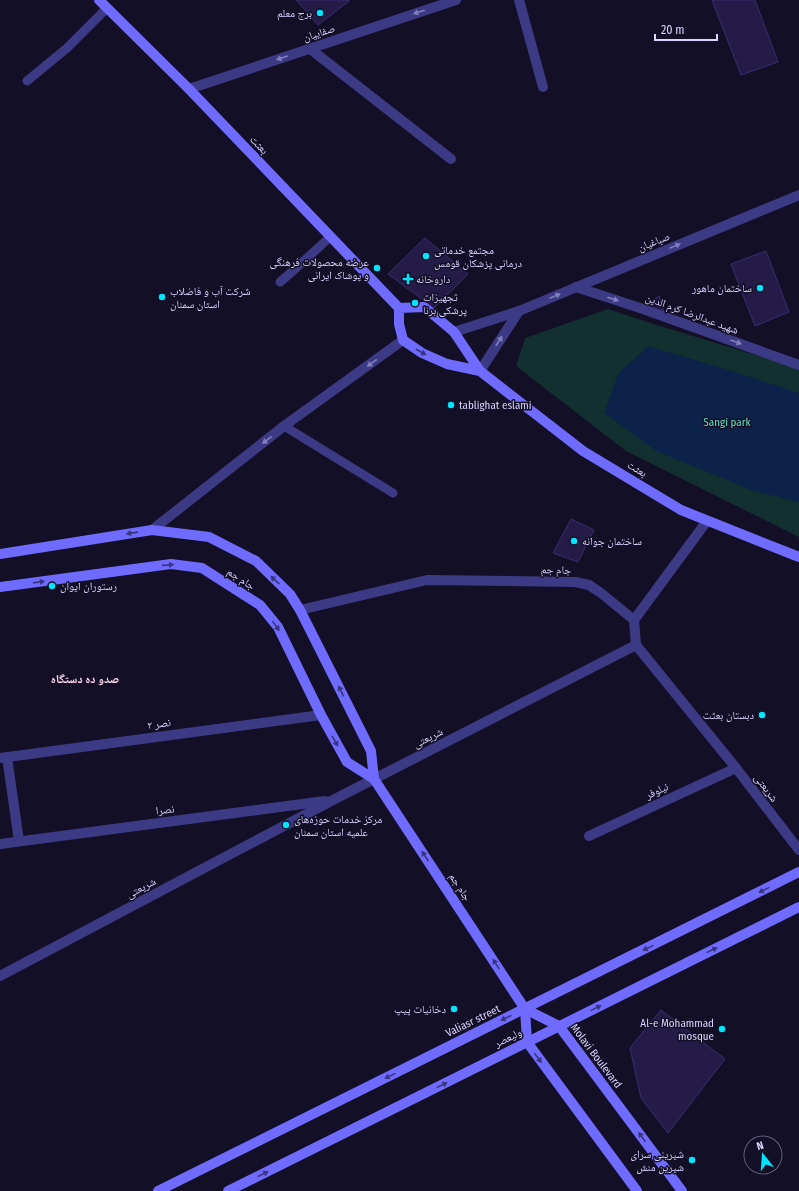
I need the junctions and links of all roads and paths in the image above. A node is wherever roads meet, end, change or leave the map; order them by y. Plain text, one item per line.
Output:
1 (99, 0) edge
2 (456, 0) edge
3 (519, 0) edge
4 (107, 8) junction
5 (309, 48) junction
6 (27, 81) dead end
7 (543, 87) dead end
8 (189, 89) junction
9 (451, 159) dead end
10 (799, 195) edge
11 (330, 237) junction
12 (280, 282) dead end
13 (576, 287) junction
14 (399, 308) junction
15 (519, 311) junction
16 (454, 332) junction
17 (403, 340) junction
18 (799, 364) edge
19 (480, 371) junction
20 (284, 426) junction
21 (393, 493) dead end
22 (707, 521) junction
23 (152, 530) junction
24 (0, 554) edge
25 (799, 557) edge
26 (0, 587) edge
27 (300, 610) junction
28 (634, 620) junction
29 (636, 645) junction
30 (321, 715) junction
31 (3, 757) edge
32 (736, 768) junction
33 (374, 779) junction
34 (333, 800) junction
35 (589, 836) dead end
36 (20, 841) junction
37 (0, 844) edge
38 (799, 850) edge
39 (799, 872) edge
40 (799, 907) edge
41 (0, 976) edge
42 (525, 1009) junction
43 (559, 1026) junction
44 (527, 1042) junction
45 (158, 1191) edge
46 (228, 1191) edge
47 (637, 1191) edge
48 (682, 1191) edge

1 - 4 street, بعثت
2 -> 5 street, صفاییان
3 - 7 street
4 - 6 lane
4 - 8 street, بعثت
5 -> 8 street, صفاییان
5 - 9 street
8 - 11 street, بعثت
13 -> 10 street, صباغیان
11 - 12 lane
11 - 14 street, بعثت
15 -> 13 street, صباغیان
13 -> 18 street, شهید عبدالرضا کرم الدین
14 - 16 street
14 - 17 street
15 - 16 street, صباغیان
19 -> 15 street
16 - 19 street
17 -> 19 street
17 -> 20 street
19 - 22 street, بعثت
20 - 21 lane
20 -> 23 street
22 - 25 street, بعثت
22 - 28 street
23 -> 24 street, جام جم
27 -> 23 street, جام جم
26 -> 30 street, جام جم
27 - 28 street, جام جم
33 -> 27 street, جام جم
28 - 29 street
29 - 32 street, شریعتی
29 - 33 street, شریعتی
30 - 31 street, نصر ۲
30 -> 33 street, جام جم
31 - 36 street
32 - 35 street, نیلوفر
32 - 38 street, شریعتی
33 - 34 street, شریعتی
42 -> 33 street, جام جم
34 - 36 street, نصرا
34 - 41 street, شریعتی
36 - 37 street, نصرا
39 -> 42 street, Valiasr street
43 -> 40 street, ولیعصر
42 - 43 street, Molavi Boulevard
42 - 44 street
42 -> 45 street, Valiasr street
43 - 44 street, ولیعصر
48 -> 43 street, Molavi Boulevard
46 -> 44 street, ولیعصر
44 -> 47 street

